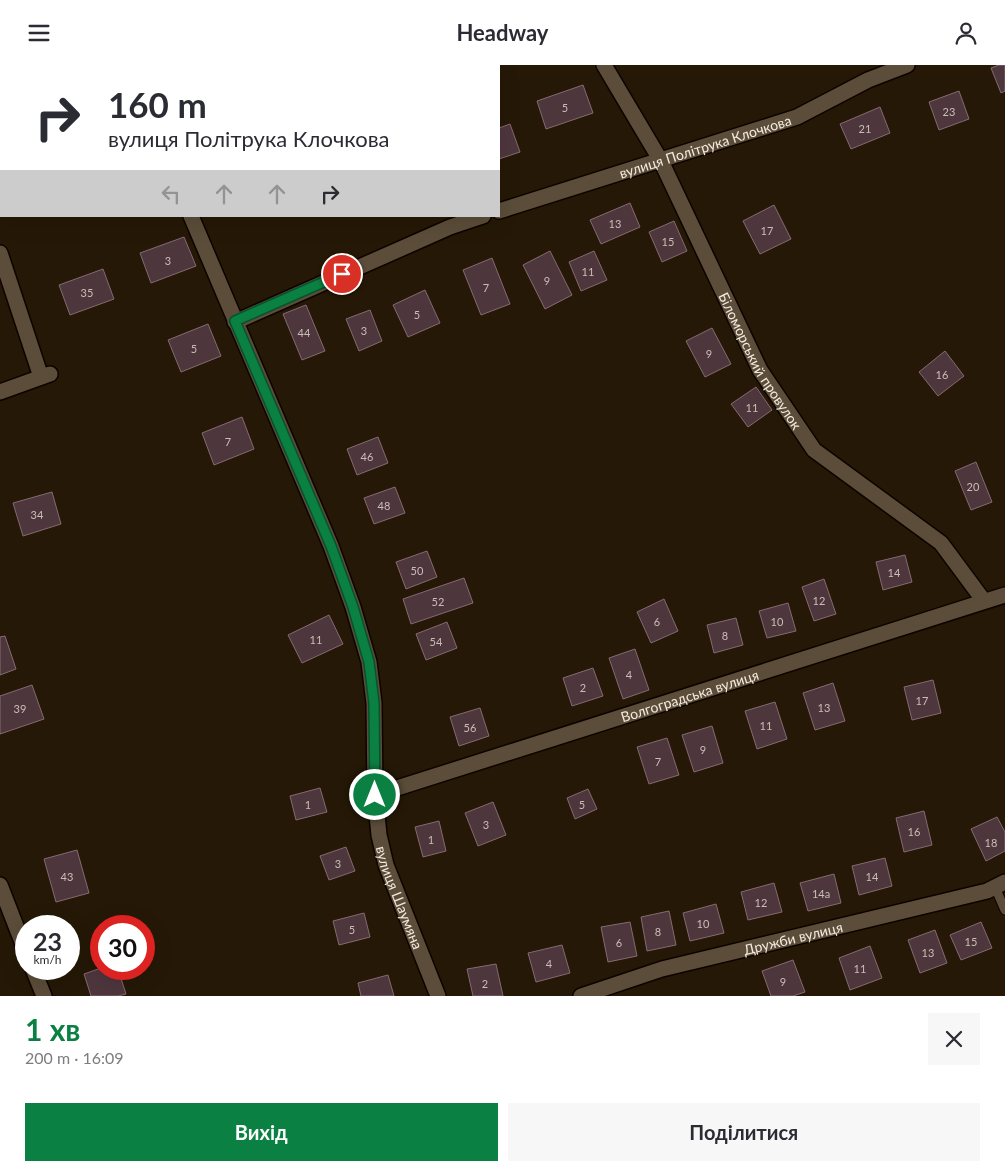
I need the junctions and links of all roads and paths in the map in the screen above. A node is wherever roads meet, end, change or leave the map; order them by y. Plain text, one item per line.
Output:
1 (604, 65) edge
2 (906, 65) edge
3 (661, 161) junction
4 (500, 211) edge
5 (191, 217) edge
6 (476, 217) edge
7 (447, 221) edge
8 (0, 253) edge
9 (235, 321) junction
10 (0, 392) edge
11 (1005, 595) edge
12 (984, 601) junction
13 (375, 795) junction
14 (1000, 884) edge
15 (0, 885) edge
16 (1005, 910) edge
17 (15, 924) edge
18 (37, 980) edge
19 (44, 996) edge
20 (438, 996) edge
21 (581, 996) edge

1 - 3 street, Біломорський провулок
2 - 3 street, вулиця Політрука Клочкова
3 - 4 street, вулиця Політрука Клочкова
3 - 12 street, Біломорський провулок
5 - 9 street, вулиця Шаумяна
6 - 7 street
7 - 9 street
8 - 10 street
9 - 13 street, вулиця Шаумяна
11 - 12 street, Волгоградська вулиця
12 - 13 street, Волгоградська вулиця
13 - 20 street, вулиця Шаумяна
14 - 16 lane
14 - 21 street, Дружби вулиця
15 - 17 street
18 - 19 street

